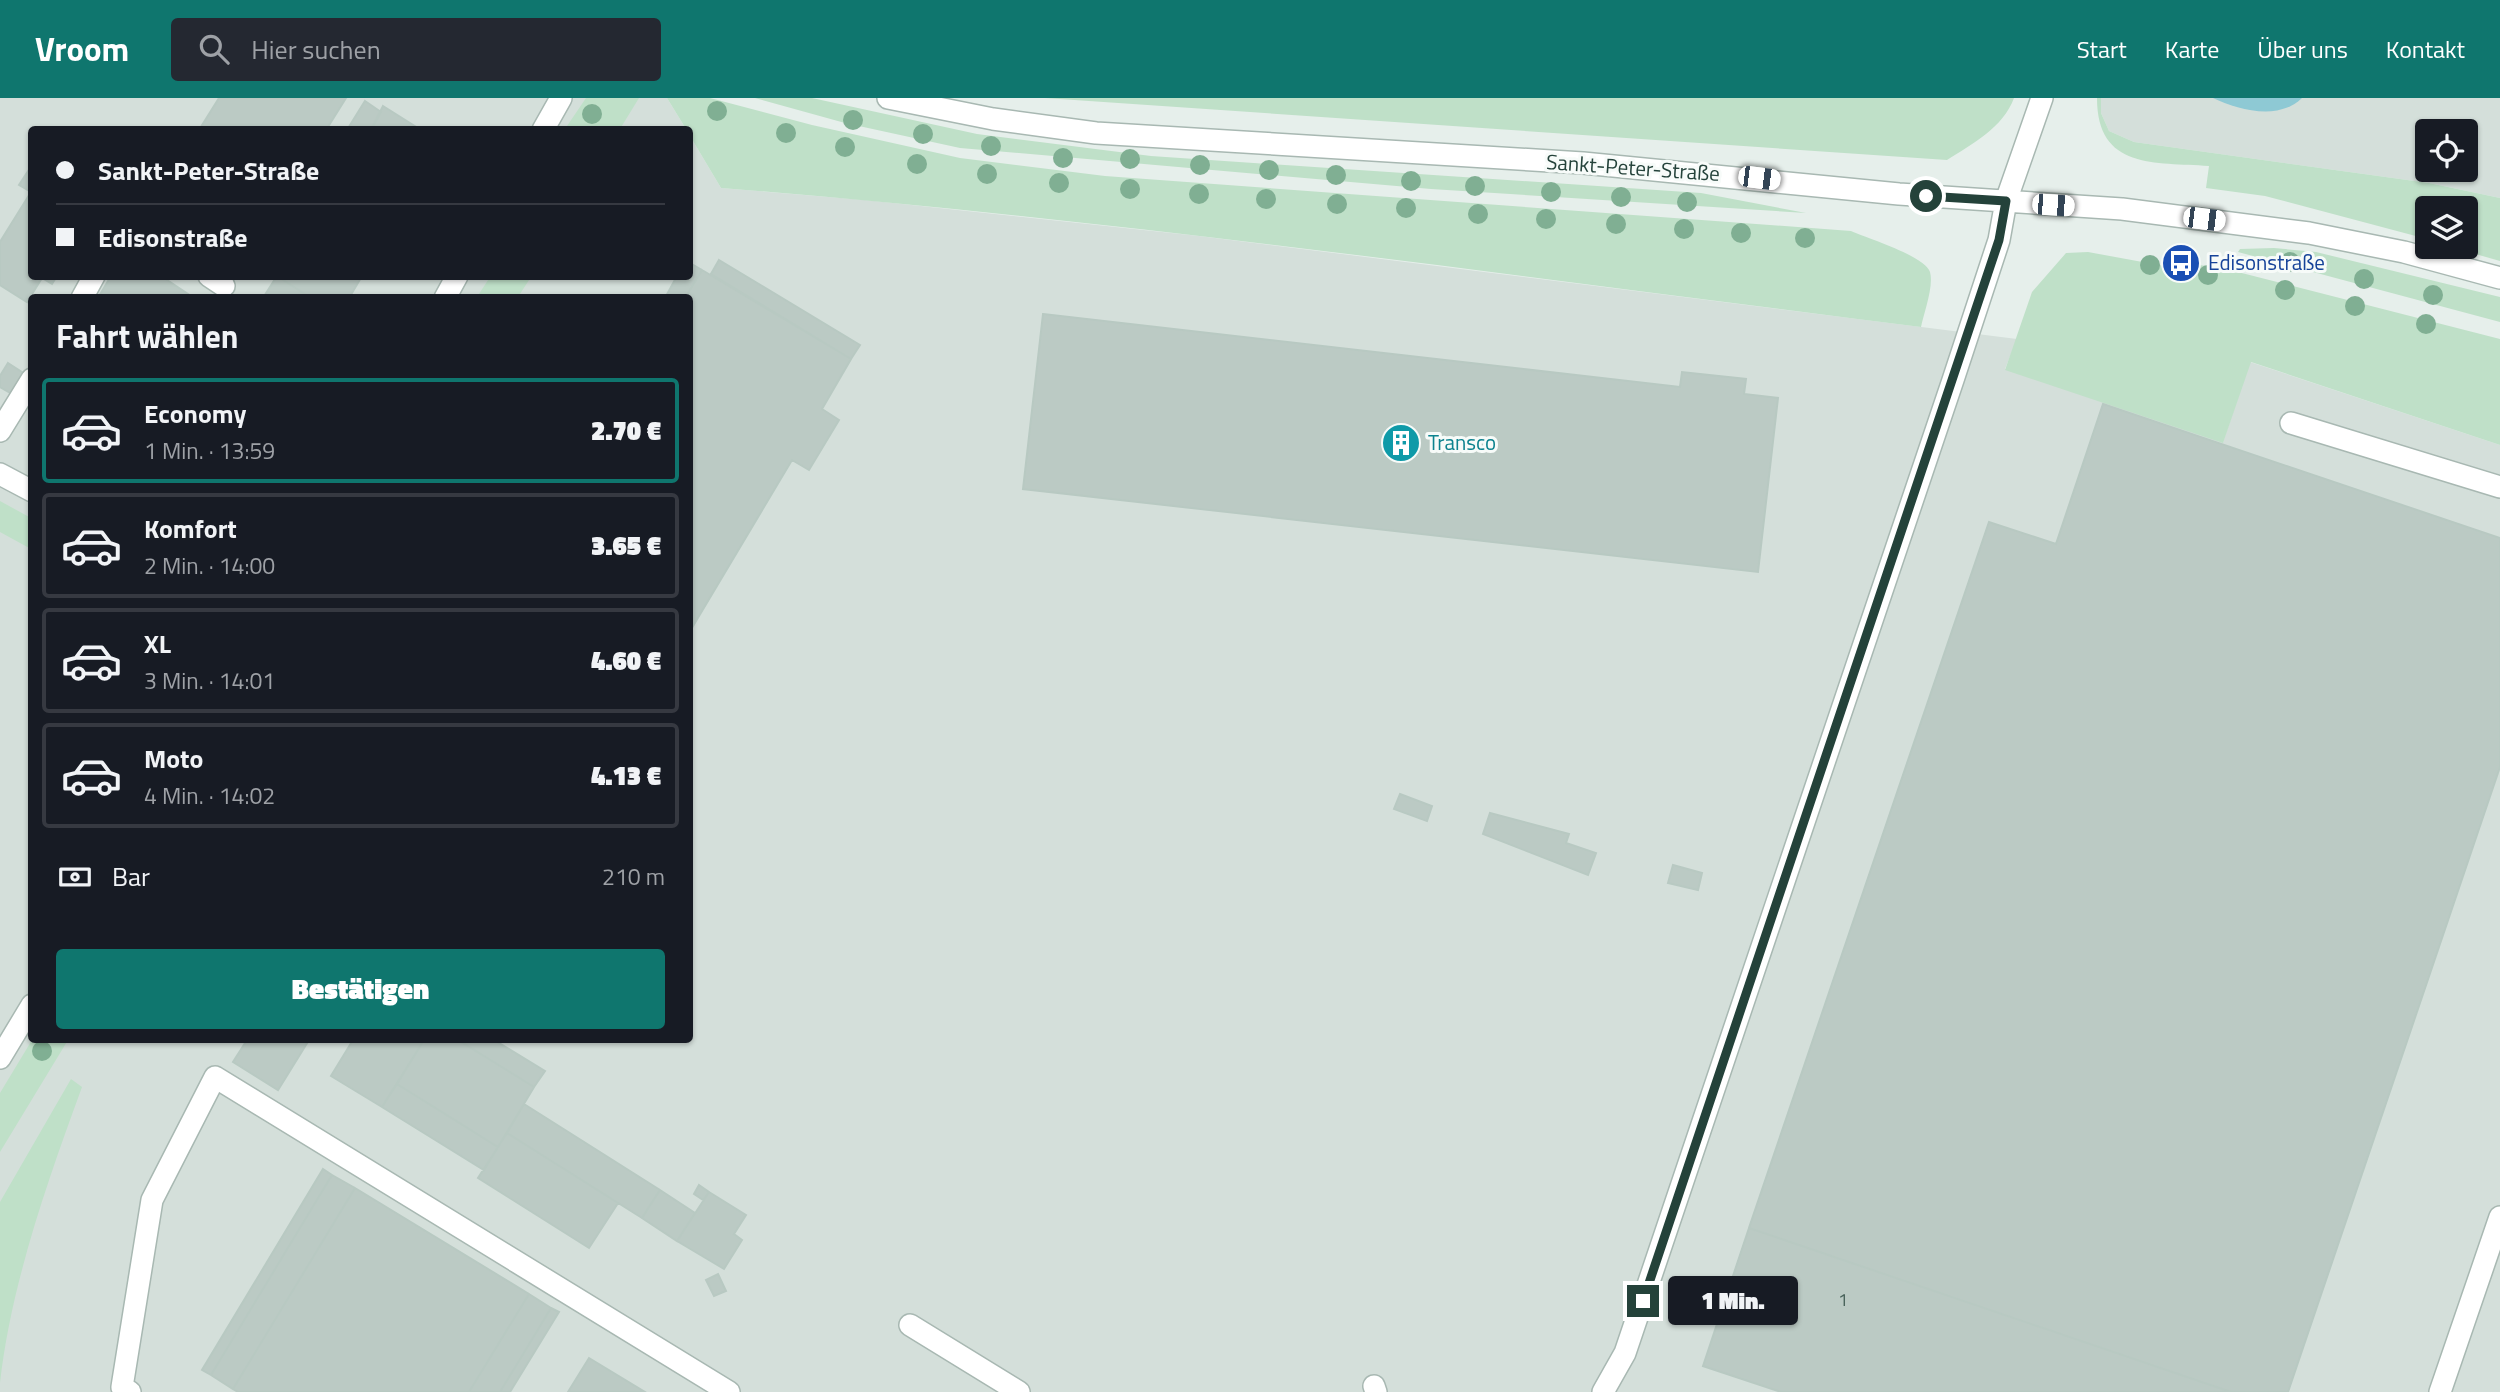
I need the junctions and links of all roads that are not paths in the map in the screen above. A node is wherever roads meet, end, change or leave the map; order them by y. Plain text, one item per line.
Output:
1 (561, 98) edge
2 (2042, 98) edge
3 (899, 99) edge
4 (545, 126) edge
5 (2006, 201) junction
6 (2500, 278) edge
7 (28, 388) edge
8 (2291, 423) dead end
9 (0, 431) edge
10 (0, 474) edge
11 (2500, 486) edge
12 (28, 489) edge
13 (28, 1011) edge
14 (0, 1058) edge
15 (2500, 1217) edge
16 (910, 1325) dead end
17 (130, 1392) edge
18 (729, 1392) edge
19 (1019, 1392) edge
20 (1603, 1392) edge
21 (2440, 1392) edge

1 - 4 street
2 - 5 street
3 - 5 street, Sankt-Peter-Straße
5 - 6 street, Sankt-Peter-Straße
5 - 20 street
7 - 9 street
8 - 11 street
10 - 12 street
13 - 14 street
15 - 21 street
16 - 19 street
17 - 18 street

